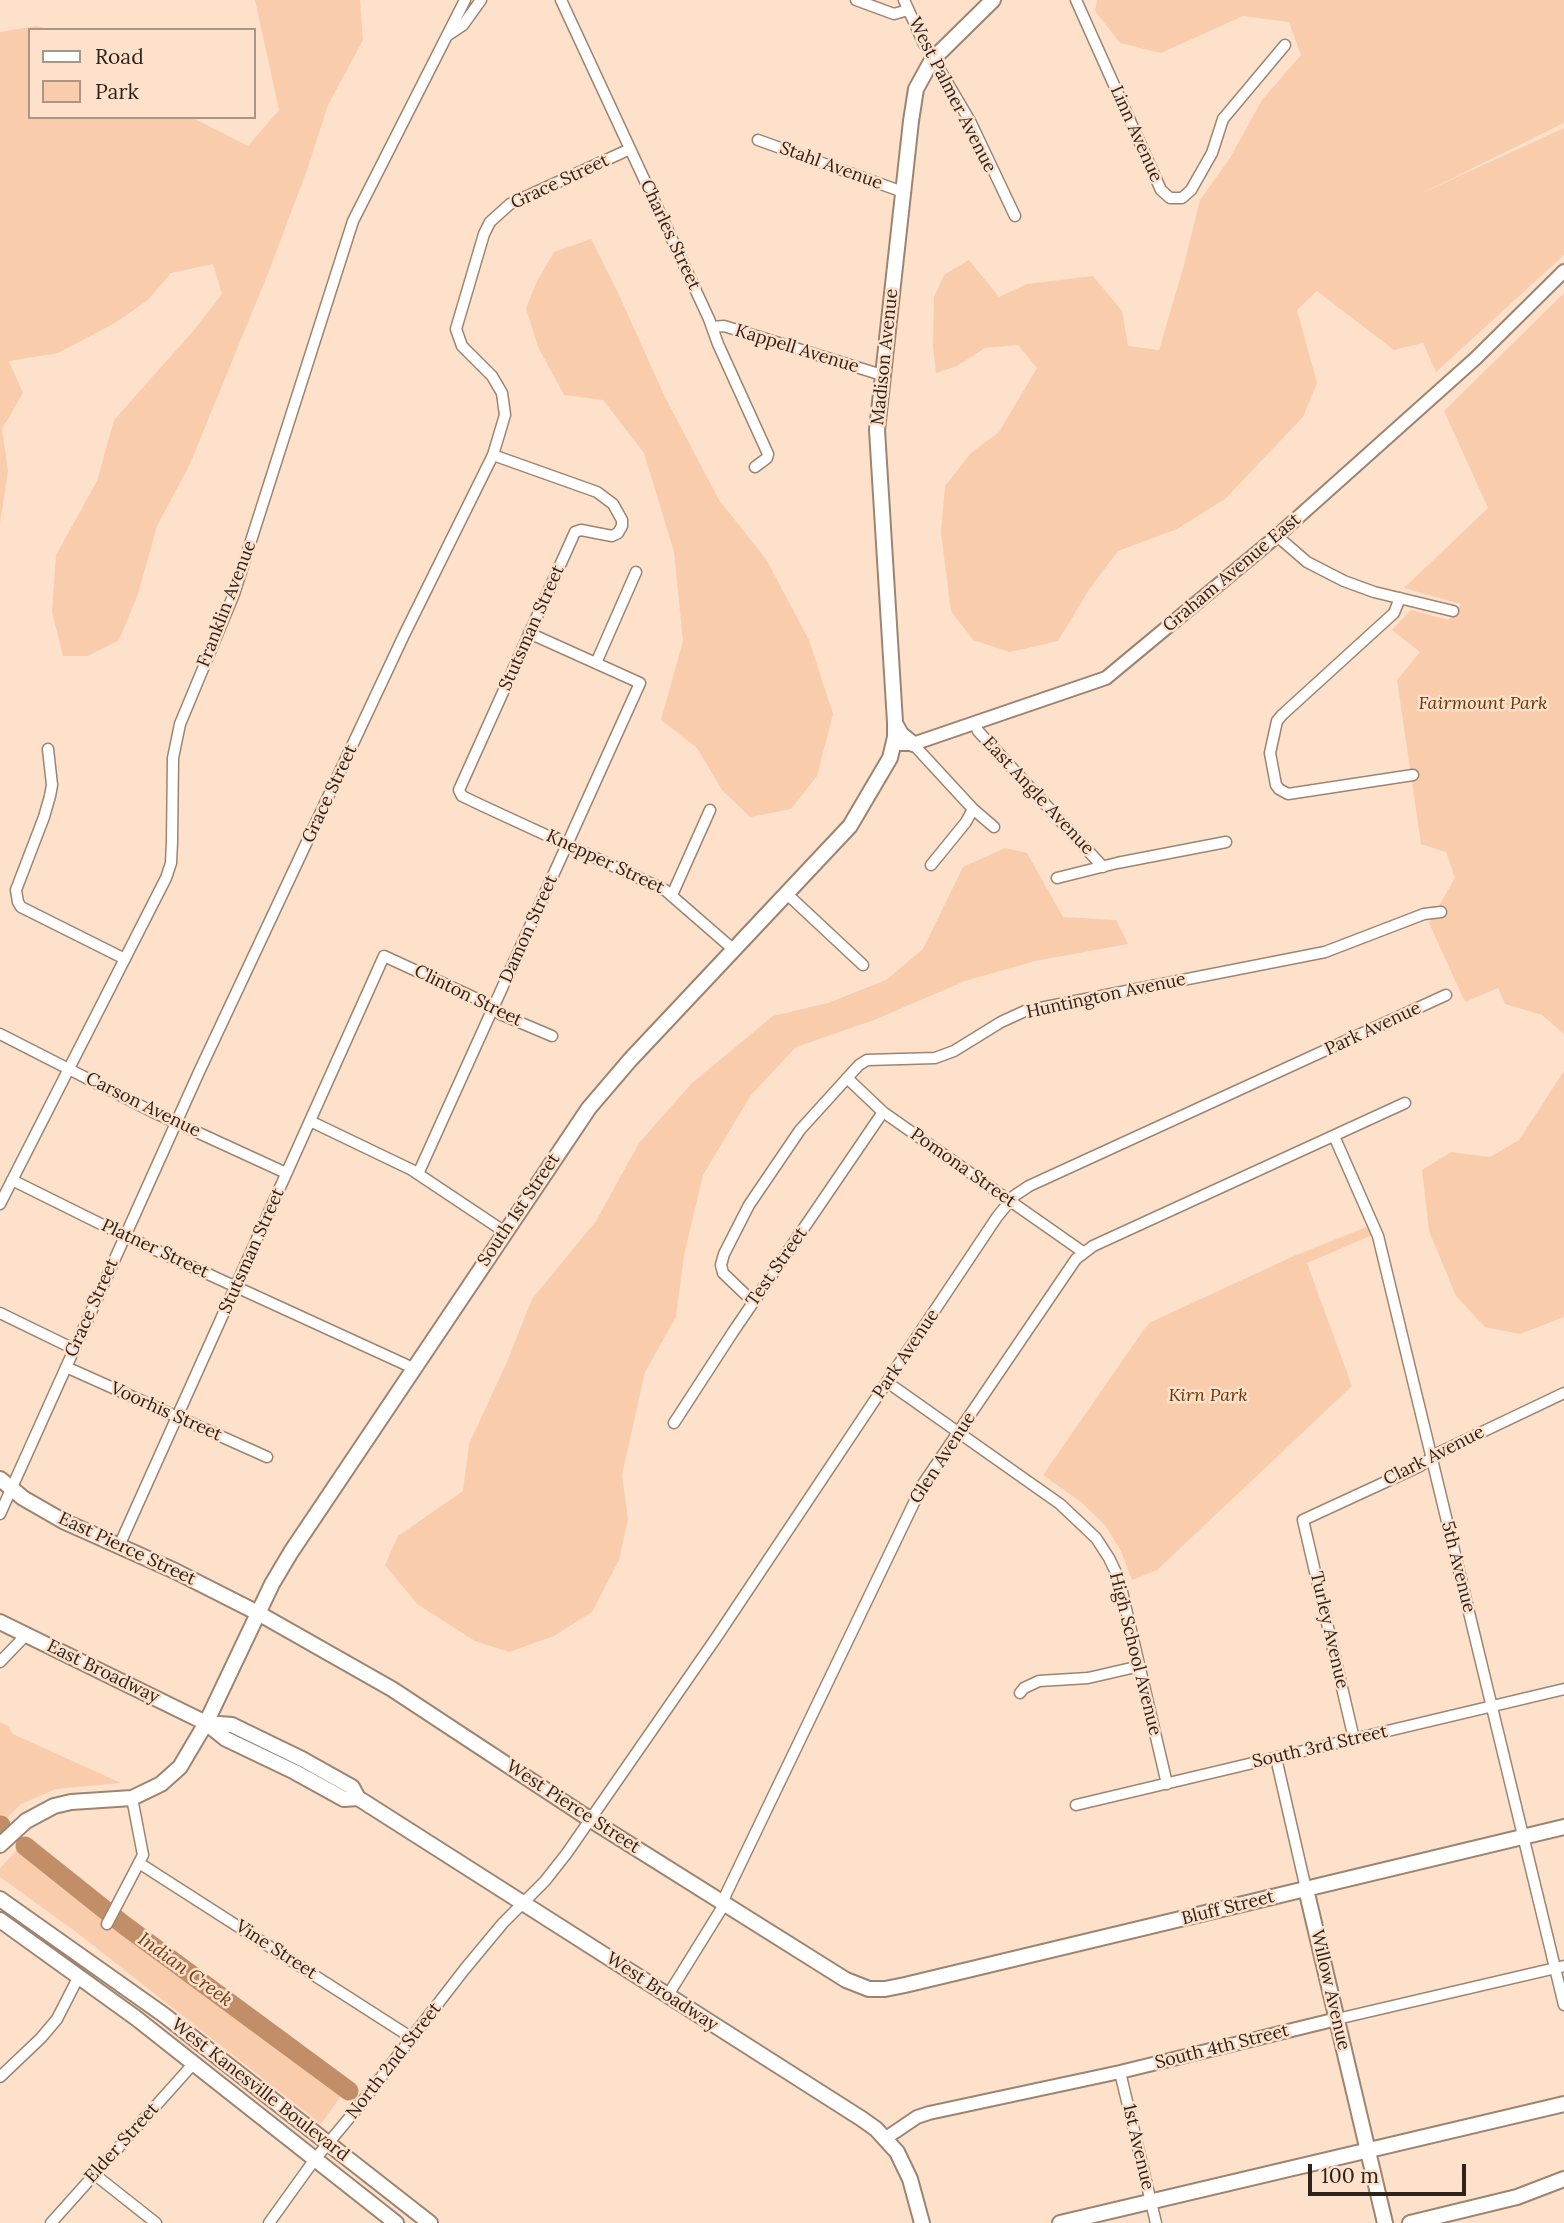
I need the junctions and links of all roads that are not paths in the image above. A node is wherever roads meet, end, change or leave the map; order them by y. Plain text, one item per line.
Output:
1 (465, 0) edge
2 (481, 0) edge
3 (561, 0) edge
4 (856, 0) edge
5 (904, 0) edge
6 (993, 0) edge
7 (1076, 0) edge
8 (908, 10) junction
9 (448, 34) junction
10 (1285, 45) dead end
11 (936, 56) junction
12 (758, 140) dead end
13 (630, 149) junction
14 (903, 192) junction
15 (1015, 216) dead end
16 (1564, 271) edge
17 (712, 327) junction
18 (882, 375) junction
19 (493, 455) junction
20 (755, 467) dead end
21 (1277, 536) junction
22 (636, 572) dead end
23 (1400, 598) junction
24 (1453, 611) dead end
25 (529, 633) junction
26 (596, 663) junction
27 (895, 724) junction
28 (975, 724) junction
29 (894, 744) junction
30 (913, 744) junction
31 (48, 749) dead end
32 (1413, 775) dead end
33 (463, 796) joint
34 (973, 809) junction
35 (710, 810) dead end
36 (994, 827) dead end
37 (1226, 842) dead end
38 (568, 844) junction
39 (931, 865) dead end
40 (1103, 867) junction
41 (1057, 878) dead end
42 (787, 894) junction
43 (672, 895) junction
44 (1441, 912) dead end
45 (733, 950) junction
46 (384, 956) joint
47 (125, 959) junction
48 (863, 965) dead end
49 (1446, 995) dead end
50 (493, 1008) junction
51 (0, 1034) edge
52 (552, 1036) dead end
53 (69, 1069) junction
54 (847, 1078) junction
55 (1405, 1103) dead end
56 (883, 1112) junction
57 (310, 1121) junction
58 (176, 1122) junction
59 (1334, 1136) junction
60 (286, 1173) junction
61 (418, 1174) junction
62 (12, 1180) junction
63 (1010, 1201) junction
64 (0, 1204) edge
65 (505, 1232) junction
66 (125, 1236) junction
67 (1083, 1252) junction
68 (236, 1287) junction
69 (755, 1300) junction
70 (0, 1312) edge
71 (74, 1349) junction
72 (66, 1367) junction
73 (413, 1368) junction
74 (887, 1382) junction
75 (1564, 1393) edge
76 (177, 1416) junction
77 (674, 1423) dead end
78 (958, 1432) junction
79 (267, 1457) dead end
80 (1431, 1458) junction
81 (6, 1483) edge
82 (0, 1514) edge
83 (1303, 1520) joint
84 (119, 1546) junction
85 (258, 1613) junction
86 (0, 1622) edge
87 (26, 1635) junction
88 (0, 1662) edge
89 (1140, 1667) junction
90 (1564, 1689) edge
91 (1020, 1693) dead end
92 (1493, 1706) junction
93 (206, 1723) junction
94 (1354, 1739) junction
95 (1276, 1758) junction
96 (1167, 1784) junction
97 (132, 1798) junction
98 (1076, 1805) dead end
99 (591, 1820) junction
100 (1564, 1827) edge
101 (1524, 1837) junction
102 (0, 1845) edge
103 (139, 1863) junction
104 (1306, 1889) junction
105 (0, 1899) edge
106 (523, 1902) junction
107 (724, 1902) junction
108 (0, 1920) edge
109 (107, 1924) dead end
110 (1560, 1966) edge
111 (79, 1976) junction
112 (891, 1988) joint
113 (667, 1995) junction
114 (1564, 2005) edge
115 (1337, 2020) junction
116 (412, 2038) junction
117 (194, 2063) junction
118 (1120, 2072) junction
119 (0, 2077) edge
120 (1564, 2104) edge
121 (886, 2138) junction
122 (328, 2144) junction
123 (1368, 2151) junction
124 (315, 2159) junction
125 (94, 2174) junction
126 (1564, 2179) edge
127 (1151, 2203) junction
128 (51, 2223) edge
129 (156, 2223) edge
130 (269, 2223) edge
131 (396, 2223) edge
132 (430, 2223) edge
133 (922, 2223) edge
134 (1060, 2223) edge
135 (1156, 2223) edge
136 (1385, 2223) edge
137 (1410, 2223) edge

1 - 9 street, Franklin Avenue
2 - 9 street
3 - 13 street, Charles Street
4 - 8 street
5 - 8 street, West Palmer Avenue
6 - 11 main road, Madison Avenue
7 - 10 street, Linn Avenue
8 - 11 street, West Palmer Avenue
9 - 47 street, Franklin Avenue
11 - 14 main road, Madison Avenue
11 - 15 street, West Palmer Avenue
12 - 14 street, Stahl Avenue
13 - 17 street, Charles Street
13 - 19 street, Grace Street
14 - 18 main road, Madison Avenue
16 - 21 street, Graham Avenue East
17 - 18 street, Kappell Avenue
17 - 20 street, Charles Street
18 - 27 main road, Madison Avenue
19 - 25 street, Stutsman Street
19 - 58 street, Grace Street
21 - 23 street
21 - 28 street, Graham Avenue East
22 - 26 street
23 - 24 street
23 - 32 street
25 - 26 street
25 - 33 street, Stutsman Street
26 - 38 street, Damon Street
27 - 29 main road, Madison Avenue
27 - 30 main road
28 - 30 street, Graham Avenue East
28 - 40 street, East Angle Avenue
29 - 30 street, Graham Avenue East
29 - 42 main road, South 1st Street
30 - 34 street
31 - 47 street
33 - 38 street, Knepper Street
34 - 36 street
34 - 39 street
35 - 43 street
37 - 40 street
38 - 43 street, Knepper Street
38 - 50 street, Damon Street
40 - 41 street
42 - 45 main road, South 1st Street
42 - 48 street
43 - 45 street, Knepper Street
44 - 54 street, Huntington Avenue
45 - 65 main road, South 1st Street
46 - 50 street, Clinton Street
46 - 57 street, Stutsman Street
47 - 53 street, Franklin Avenue
49 - 63 street, Park Avenue
50 - 52 street, Clinton Street
50 - 61 street, Damon Street
51 - 53 street, Carson Avenue
53 - 58 street, Carson Avenue
53 - 62 street, Franklin Avenue
54 - 56 street, Pomona Street
54 - 69 street, Huntington Avenue
55 - 59 street, Glen Avenue
56 - 63 street, Pomona Street
56 - 69 street, Test Street
57 - 60 street, Stutsman Street
57 - 61 street
58 - 60 street, Carson Avenue
58 - 66 street, Grace Street
59 - 67 street, Glen Avenue
59 - 80 street, 5th Avenue
60 - 68 street, Stutsman Street
61 - 65 street
62 - 64 street, Franklin Avenue
62 - 66 street, Platner Street
63 - 67 street, Pomona Street
63 - 74 street, Park Avenue
65 - 73 main road, South 1st Street
66 - 68 street, Platner Street
66 - 71 street, Grace Street
67 - 78 street, Glen Avenue
68 - 73 street, Platner Street
68 - 76 street, Stutsman Street
69 - 77 street, Test Street
70 - 71 street
71 - 72 street, Grace Street
72 - 76 street, Voorhis Street
72 - 81 street, Grace Street
73 - 85 main road, South 1st Street
74 - 78 street, High School Avenue
74 - 99 street, Park Avenue
75 - 80 street, Clark Avenue
76 - 79 street, Voorhis Street
76 - 84 street, Stutsman Street
78 - 89 street, High School Avenue
78 - 107 street, Glen Avenue
80 - 83 street, Clark Avenue
80 - 92 street, 5th Avenue
81 - 82 street, Grace Street
81 - 84 main road, East Pierce Street
83 - 94 street, Turley Avenue
84 - 85 main road, East Pierce Street
85 - 93 main road, South 1st Street
85 - 99 main road, West Pierce Street
86 - 87 main road, East Broadway
87 - 88 street
87 - 93 main road, East Broadway
89 - 91 street
89 - 96 street, High School Avenue
90 - 92 street, South 3rd Street
92 - 94 street, South 3rd Street
92 - 101 street, 5th Avenue
93 - 97 main road, South 1st Street
93 - 106 main road, West Broadway
94 - 95 street, South 3rd Street
95 - 96 street, South 3rd Street
95 - 104 street, Willow Avenue
96 - 98 street, South 3rd Street
97 - 102 main road
97 - 103 street
99 - 106 street, Park Avenue
99 - 107 main road, West Pierce Street
100 - 101 main road, Bluff Street
101 - 104 main road, Bluff Street
101 - 110 street, 5th Avenue
103 - 109 street
103 - 116 street, Vine Street
104 - 112 main road, Bluff Street
104 - 115 main road, Willow Avenue
105 - 122 main road, West Kanesville Boulevard
106 - 113 main road, West Broadway
106 - 116 street, North 2nd Street
107 - 112 main road, West Pierce Street
107 - 113 street, Glen Avenue
108 - 111 main road, West Kanesville Boulevard
110 - 114 street, 5th Avenue
110 - 115 street, South 4th Street
111 - 117 main road, West Kanesville Boulevard
111 - 119 street
113 - 121 main road, West Broadway
115 - 118 street, South 4th Street
115 - 123 main road, Willow Avenue
116 - 122 street, North 2nd Street
117 - 124 main road, West Kanesville Boulevard
117 - 125 street, Elder Street
118 - 121 street, South 4th Street
118 - 127 street, 1st Avenue
120 - 123 main road
121 - 133 main road, West Broadway
122 - 124 street, North 2nd Street
122 - 132 main road, West Kanesville Boulevard
123 - 127 main road
123 - 136 main road, Willow Avenue
124 - 130 street, North 2nd Street
124 - 131 main road, West Kanesville Boulevard
125 - 128 street, Elder Street
125 - 129 street
126 - 137 main road
127 - 134 main road
127 - 135 street, 1st Avenue

